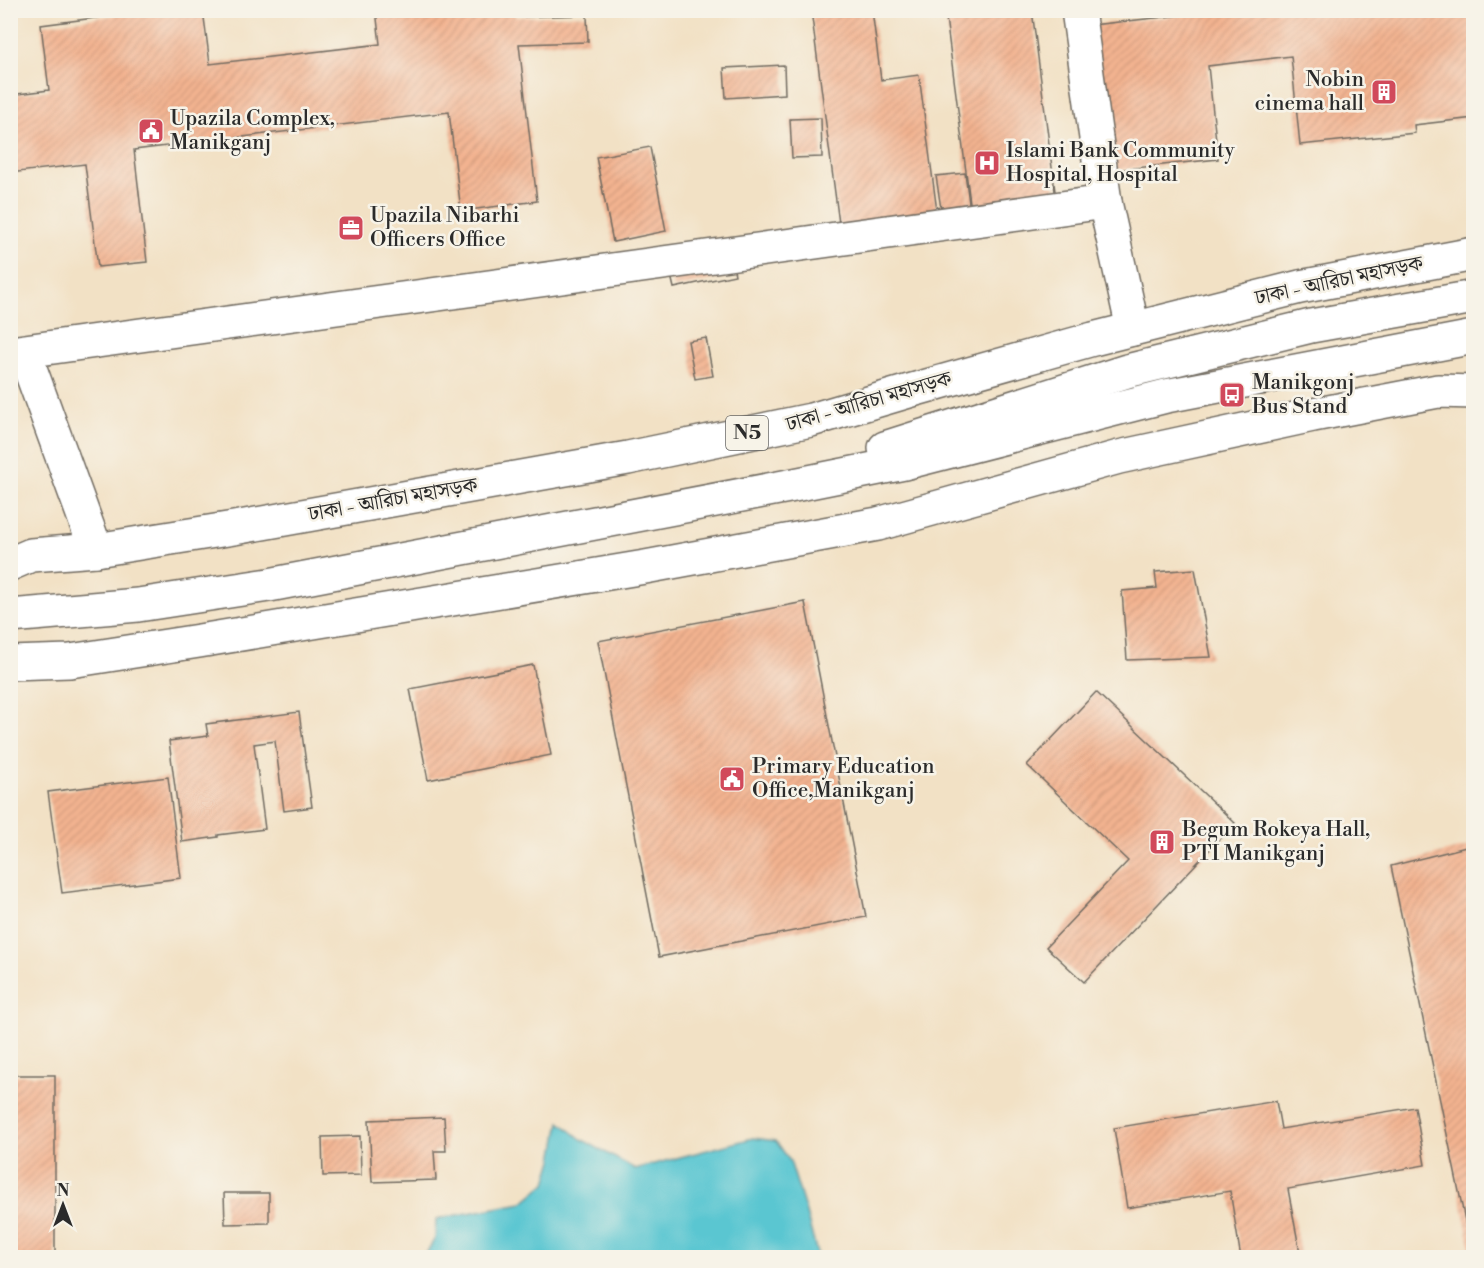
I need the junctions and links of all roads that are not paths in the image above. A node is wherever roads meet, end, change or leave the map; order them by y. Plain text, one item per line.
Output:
1 (1078, 10) edge
2 (1105, 202) junction
3 (1473, 254) edge
4 (1473, 297) edge
5 (1133, 329) junction
6 (1473, 337) edge
7 (17, 352) edge
8 (1473, 392) edge
9 (789, 486) junction
10 (96, 549) junction
11 (10, 564) edge
12 (10, 616) edge
13 (10, 663) edge

1 - 2 main road
2 - 5 main road
2 - 7 main road
3 - 5 main road, ঢাকা - আরিচা মহাসড়ক / N5
4 - 9 main road
5 - 10 main road, ঢাকা - আরিচা মহাসড়ক / N5
6 - 9 main road
7 - 10 main road
8 - 13 main road
9 - 12 main road
10 - 11 main road, ঢাকা - আরিচা মহাসড়ক / N5

